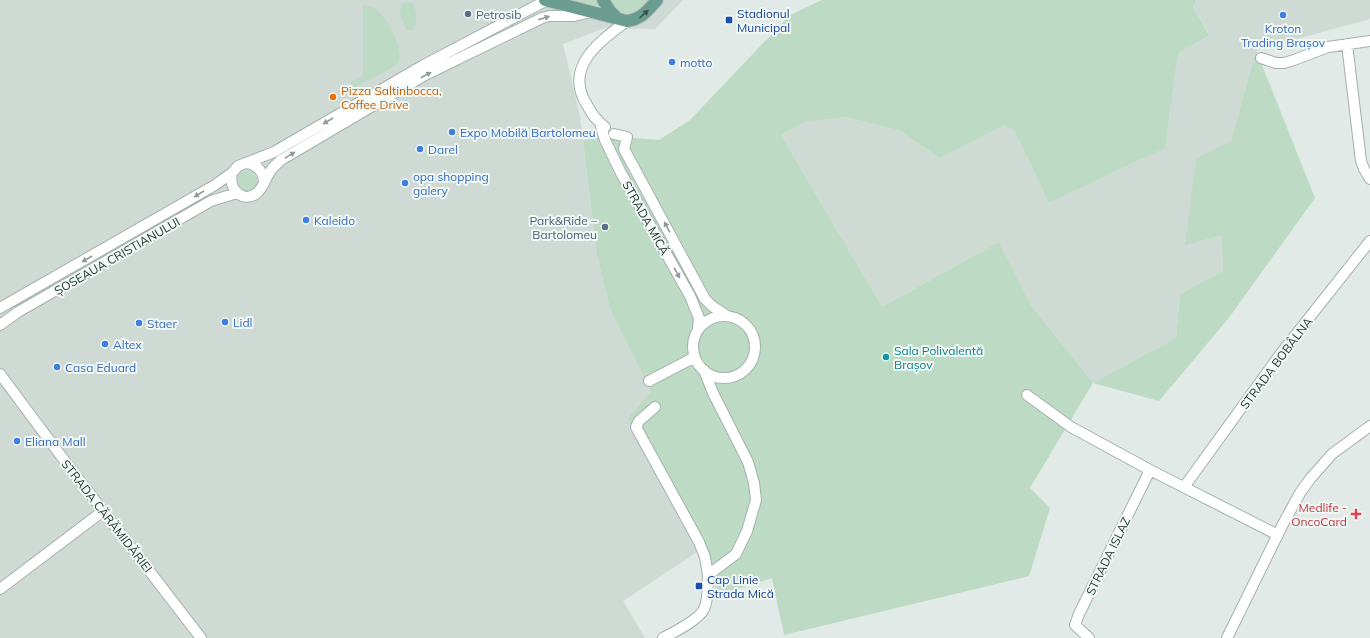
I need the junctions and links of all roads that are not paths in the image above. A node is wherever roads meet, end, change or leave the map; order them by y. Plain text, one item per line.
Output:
1 (546, 0) edge
2 (603, 0) edge
3 (657, 0) edge
4 (592, 12) junction
5 (622, 20) junction
6 (1370, 41) edge
7 (1347, 44) junction
8 (1261, 58) dead end
9 (600, 123) junction
10 (614, 134) junction
11 (624, 149) junction
12 (247, 163) junction
13 (232, 173) junction
14 (1370, 179) edge
15 (264, 183) junction
16 (237, 193) junction
17 (1370, 241) edge
18 (0, 308) edge
19 (727, 316) junction
20 (0, 326) edge
21 (698, 329) junction
22 (695, 357) junction
23 (704, 370) junction
24 (0, 374) edge
25 (716, 376) junction
26 (649, 382) dead end
27 (713, 393) junction
28 (1027, 395) dead end
29 (655, 407) dead end
30 (1370, 426) edge
31 (1150, 470) junction
32 (1184, 487) junction
33 (103, 511) junction
34 (1278, 536) junction
35 (708, 575) junction
36 (0, 589) edge
37 (201, 638) edge
38 (663, 638) edge
39 (1089, 638) edge
40 (1227, 638) edge

1 - 4 main road
1 -> 12 street, ȘOSEAUA CRISTIANULUI
2 - 5 main road
5 -> 3 main road
4 - 5 main road
15 -> 4 street, ȘOSEAUA CRISTIANULUI
5 - 9 street
6 - 7 street
7 - 8 street
7 - 14 street
9 - 10 street, STRADA MICĂ
9 -> 21 street, STRADA MICĂ
10 - 11 street, STRADA MICĂ
10 - 11 street, STRADA MICĂ
19 -> 11 street, STRADA MICĂ
12 - 13 street, ȘOSEAUA CRISTIANULUI
12 - 15 street
13 - 16 street
13 -> 18 street, ȘOSEAUA CRISTIANULUI
15 - 16 street, ȘOSEAUA CRISTIANULUI
16 - 20 street, ȘOSEAUA CRISTIANULUI
17 - 32 street, STRADA BOBÂLNA
19 - 21 street
19 - 25 street, STRADA MICĂ
21 - 22 street, STRADA MICĂ
22 - 23 street, STRADA MICĂ
22 - 26 street
23 - 25 street, STRADA MICĂ
23 - 27 street, STRADA MICĂ
24 - 33 street, STRADA CĂRĂMIDĂRIEI
25 - 27 street
27 - 35 street, STRADA MICĂ
28 - 31 street
29 - 35 street
30 - 34 street
31 - 32 street
31 - 39 street, STRADA ISLAZ
32 - 34 street
33 - 36 street
33 - 37 street, STRADA CĂRĂMIDĂRIEI
34 - 40 street
35 - 38 street

